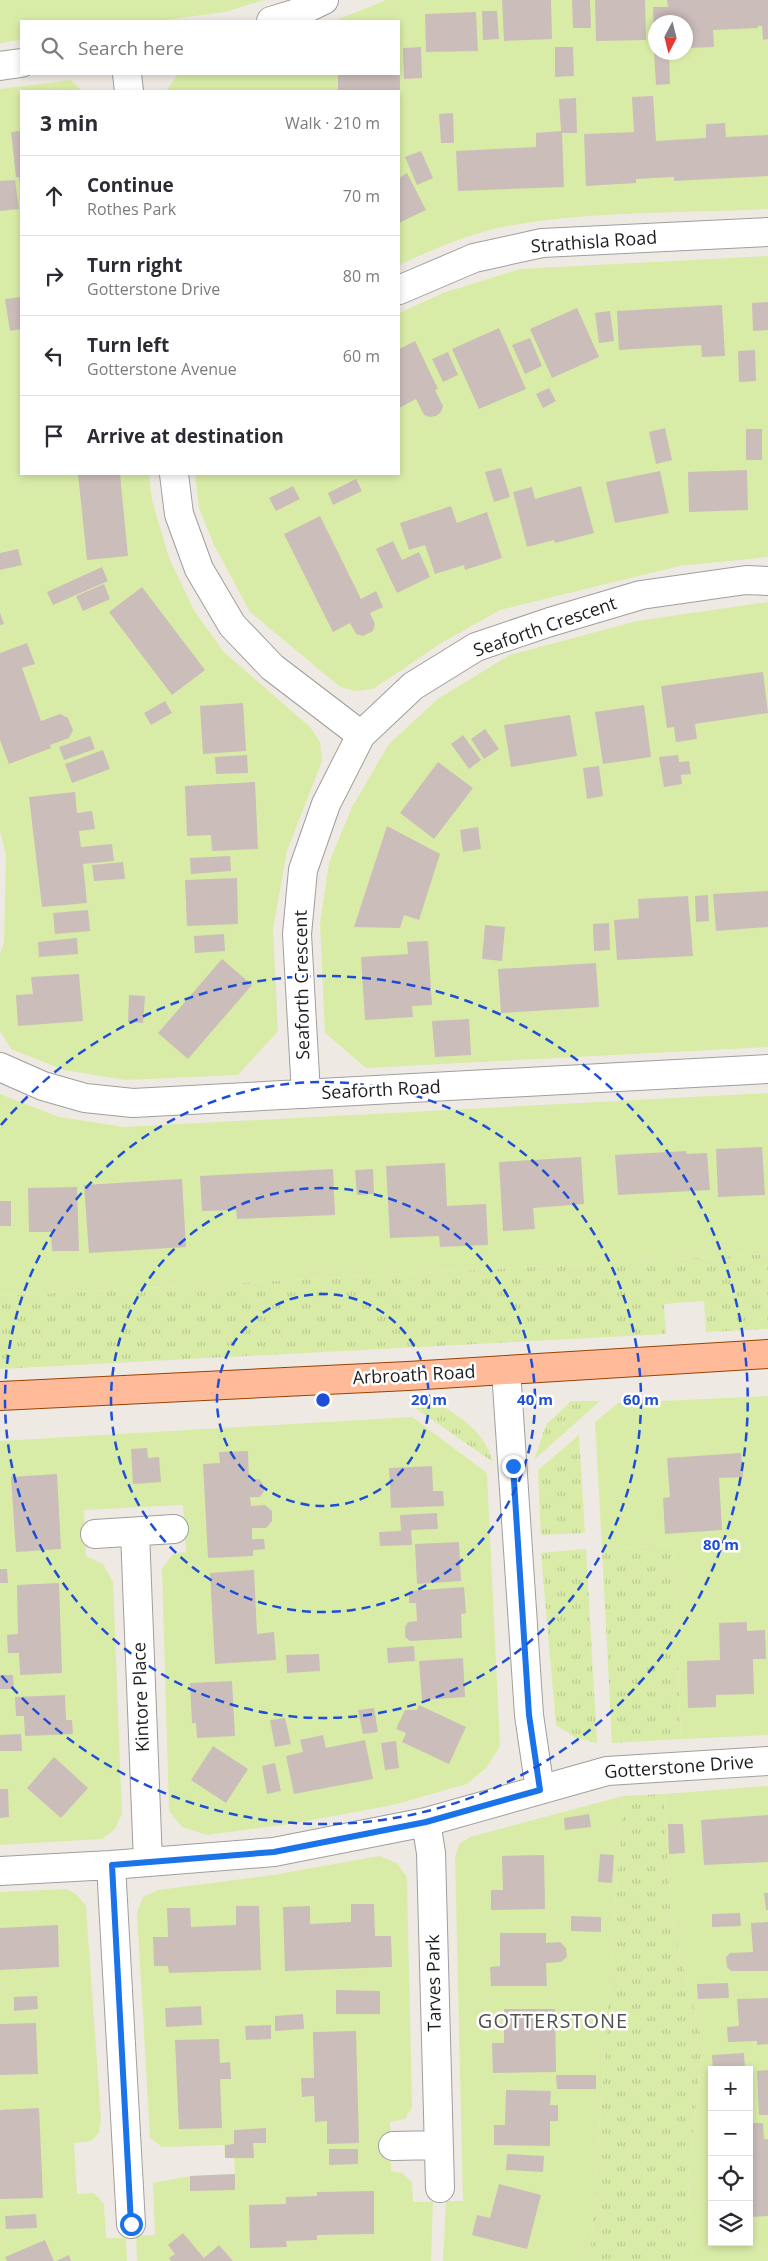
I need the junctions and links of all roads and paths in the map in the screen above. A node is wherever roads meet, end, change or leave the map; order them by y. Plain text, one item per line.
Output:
1 (324, 0) edge
2 (275, 20) edge
3 (20, 63) edge
4 (0, 66) edge
5 (128, 75) edge
6 (130, 90) edge
7 (768, 232) edge
8 (400, 290) edge
9 (174, 475) edge
10 (768, 581) edge
11 (361, 735) junction
12 (0, 1068) edge
13 (768, 1069) edge
14 (306, 1094) junction
15 (768, 1354) edge
16 (506, 1370) junction
17 (0, 1396) edge
18 (174, 1529) dead end
19 (135, 1532) junction
20 (95, 1534) dead end
21 (768, 1761) edge
22 (540, 1790) junction
23 (426, 1822) junction
24 (148, 1862) junction
25 (112, 1865) junction
26 (0, 1871) edge
27 (438, 2145) junction
28 (393, 2146) dead end
29 (440, 2188) dead end
30 (131, 2224) dead end

1 - 2 street
3 - 4 street
5 - 6 street
7 - 8 street, Strathisla Road
9 - 11 street
10 - 11 street, Seaforth Crescent
11 - 14 street, Seaforth Crescent
12 - 14 street, Seaforth Road
13 - 14 street, Seaforth Road
15 - 16 main road, Arbroath Road
16 - 17 main road, Arbroath Road
16 - 22 street
18 - 19 street
19 - 20 street
19 - 24 street, Kintore Place
21 - 22 street, Gotterstone Drive
22 - 23 street, Gotterstone Drive
23 - 24 street, Gotterstone Drive
23 - 27 street, Tarves Park
24 - 25 street, Gotterstone Drive
25 - 26 street, Gotterstone Drive
25 - 30 street
27 - 28 street
27 - 29 street, Tarves Park

